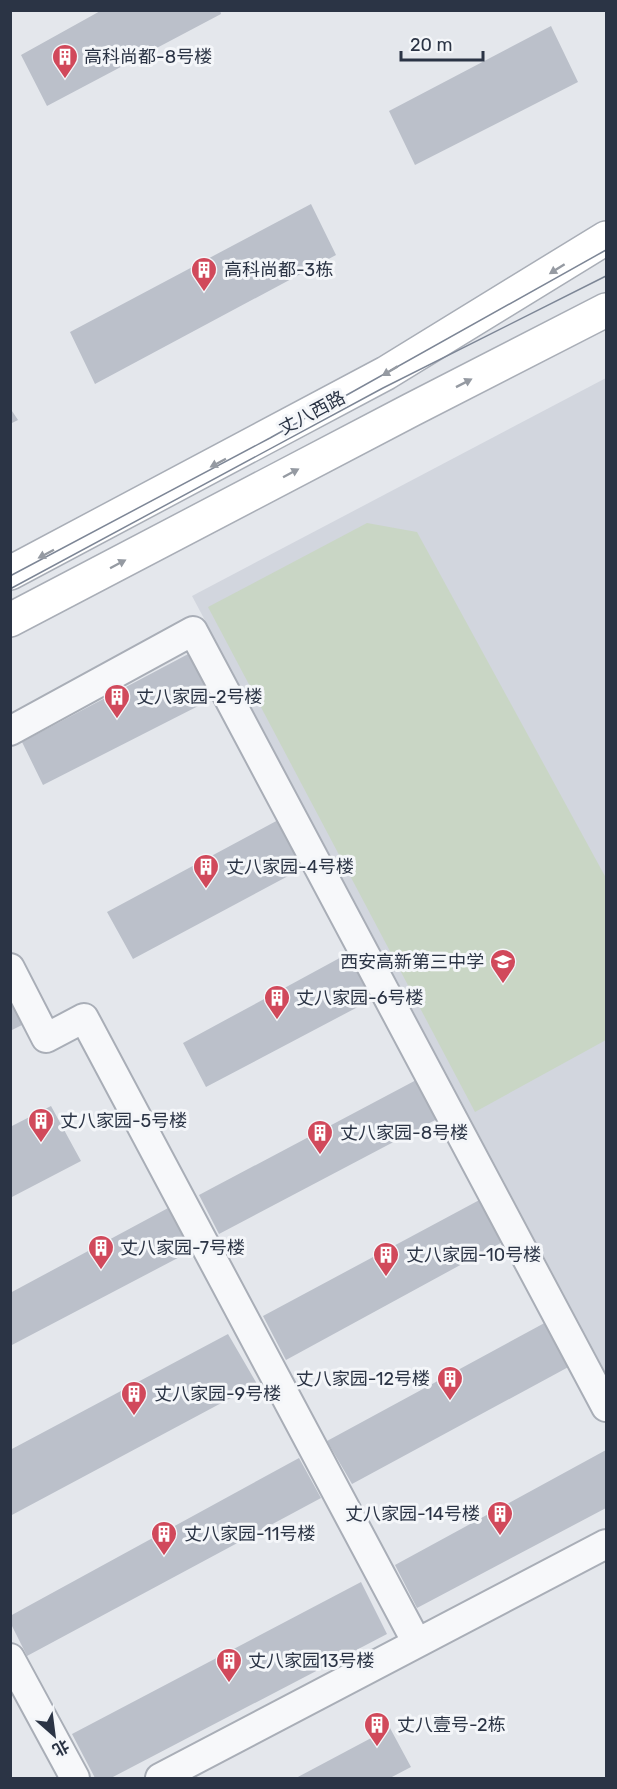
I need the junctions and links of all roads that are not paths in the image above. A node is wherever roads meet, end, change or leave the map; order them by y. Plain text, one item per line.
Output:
1 (606, 238) edge
2 (606, 310) edge
3 (10, 573) edge
4 (10, 620) edge
5 (10, 731) edge
6 (10, 968) edge
7 (606, 1407) edge
8 (606, 1544) edge
9 (417, 1643) junction
10 (10, 1658) edge
11 (75, 1779) edge
12 (160, 1779) edge

1 -> 3 main road, 丈八西路
4 -> 2 main road
5 - 7 street
6 - 9 street
8 - 9 street
9 - 12 street
10 - 11 street

